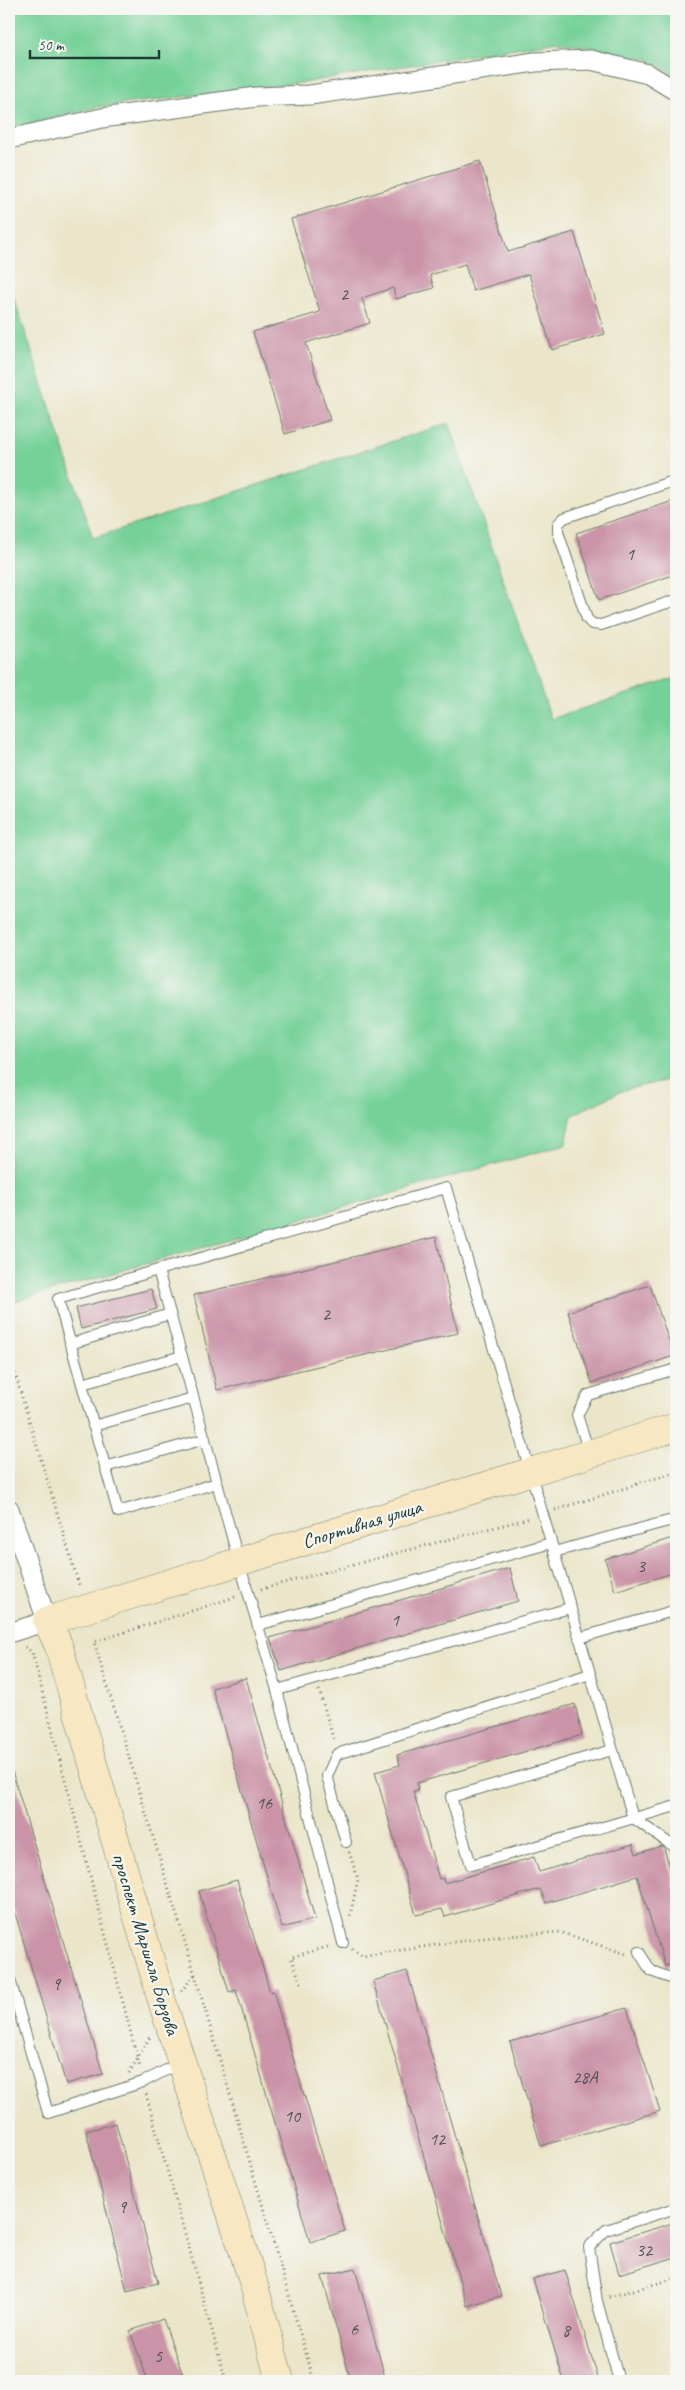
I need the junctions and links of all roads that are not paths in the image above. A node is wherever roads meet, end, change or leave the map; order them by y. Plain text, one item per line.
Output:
1 (676, 91) edge
2 (9, 139) edge
3 (676, 469) edge
4 (676, 480) edge
5 (676, 600) edge
6 (158, 1270) junction
7 (170, 1314) junction
8 (70, 1344) junction
9 (182, 1356) junction
10 (676, 1369) edge
11 (82, 1384) junction
12 (193, 1398) junction
13 (93, 1426) junction
14 (676, 1427) edge
15 (205, 1439) junction
16 (590, 1454) junction
17 (105, 1467) junction
18 (531, 1473) junction
19 (217, 1484) junction
20 (9, 1509) edge
21 (676, 1518) edge
22 (553, 1548) junction
23 (239, 1562) junction
24 (570, 1608) junction
25 (676, 1610) edge
26 (47, 1621) junction
27 (258, 1625) junction
28 (13, 1638) edge
29 (579, 1638) junction
30 (590, 1674) junction
31 (277, 1690) junction
32 (612, 1750) junction
33 (676, 1806) edge
34 (632, 1818) junction
35 (346, 1842) road end
36 (676, 1848) edge
37 (343, 1943) road end
38 (639, 1952) road end
39 (9, 1976) edge
40 (676, 1980) edge
41 (182, 2062) junction
42 (676, 2208) edge
43 (280, 2381) edge
44 (619, 2381) edge

1 - 2 street
3 - 4 lane
4 - 5 lane
6 - 7 lane
6 - 8 lane
6 - 18 lane
7 - 8 lane
7 - 9 lane
8 - 11 lane
9 - 11 lane
9 - 12 lane
10 - 16 lane
11 - 13 lane
12 - 13 lane
12 - 15 lane
13 - 17 lane
14 - 16 street, Спортивная улица
15 - 17 lane
15 - 19 lane
16 - 18 street, Спортивная улица
17 - 19 lane
18 - 22 lane
18 - 23 street, Спортивная улица
19 - 23 lane
20 - 26 street, проспект Маршала Борзова
21 - 22 lane
22 - 24 lane
22 - 27 lane
23 - 26 street, Спортивная улица
23 - 27 lane
24 - 29 lane
24 - 31 lane
25 - 29 lane
26 - 28 street
26 - 41 street, проспект Маршала Борзова
27 - 31 lane
29 - 30 lane
30 - 32 lane
30 - 35 lane
31 - 37 lane
32 - 34 lane
32 - 34 lane
33 - 34 lane
34 - 36 lane
38 - 40 lane
39 - 41 lane
41 - 43 street, проспект Маршала Борзова
42 - 44 lane

